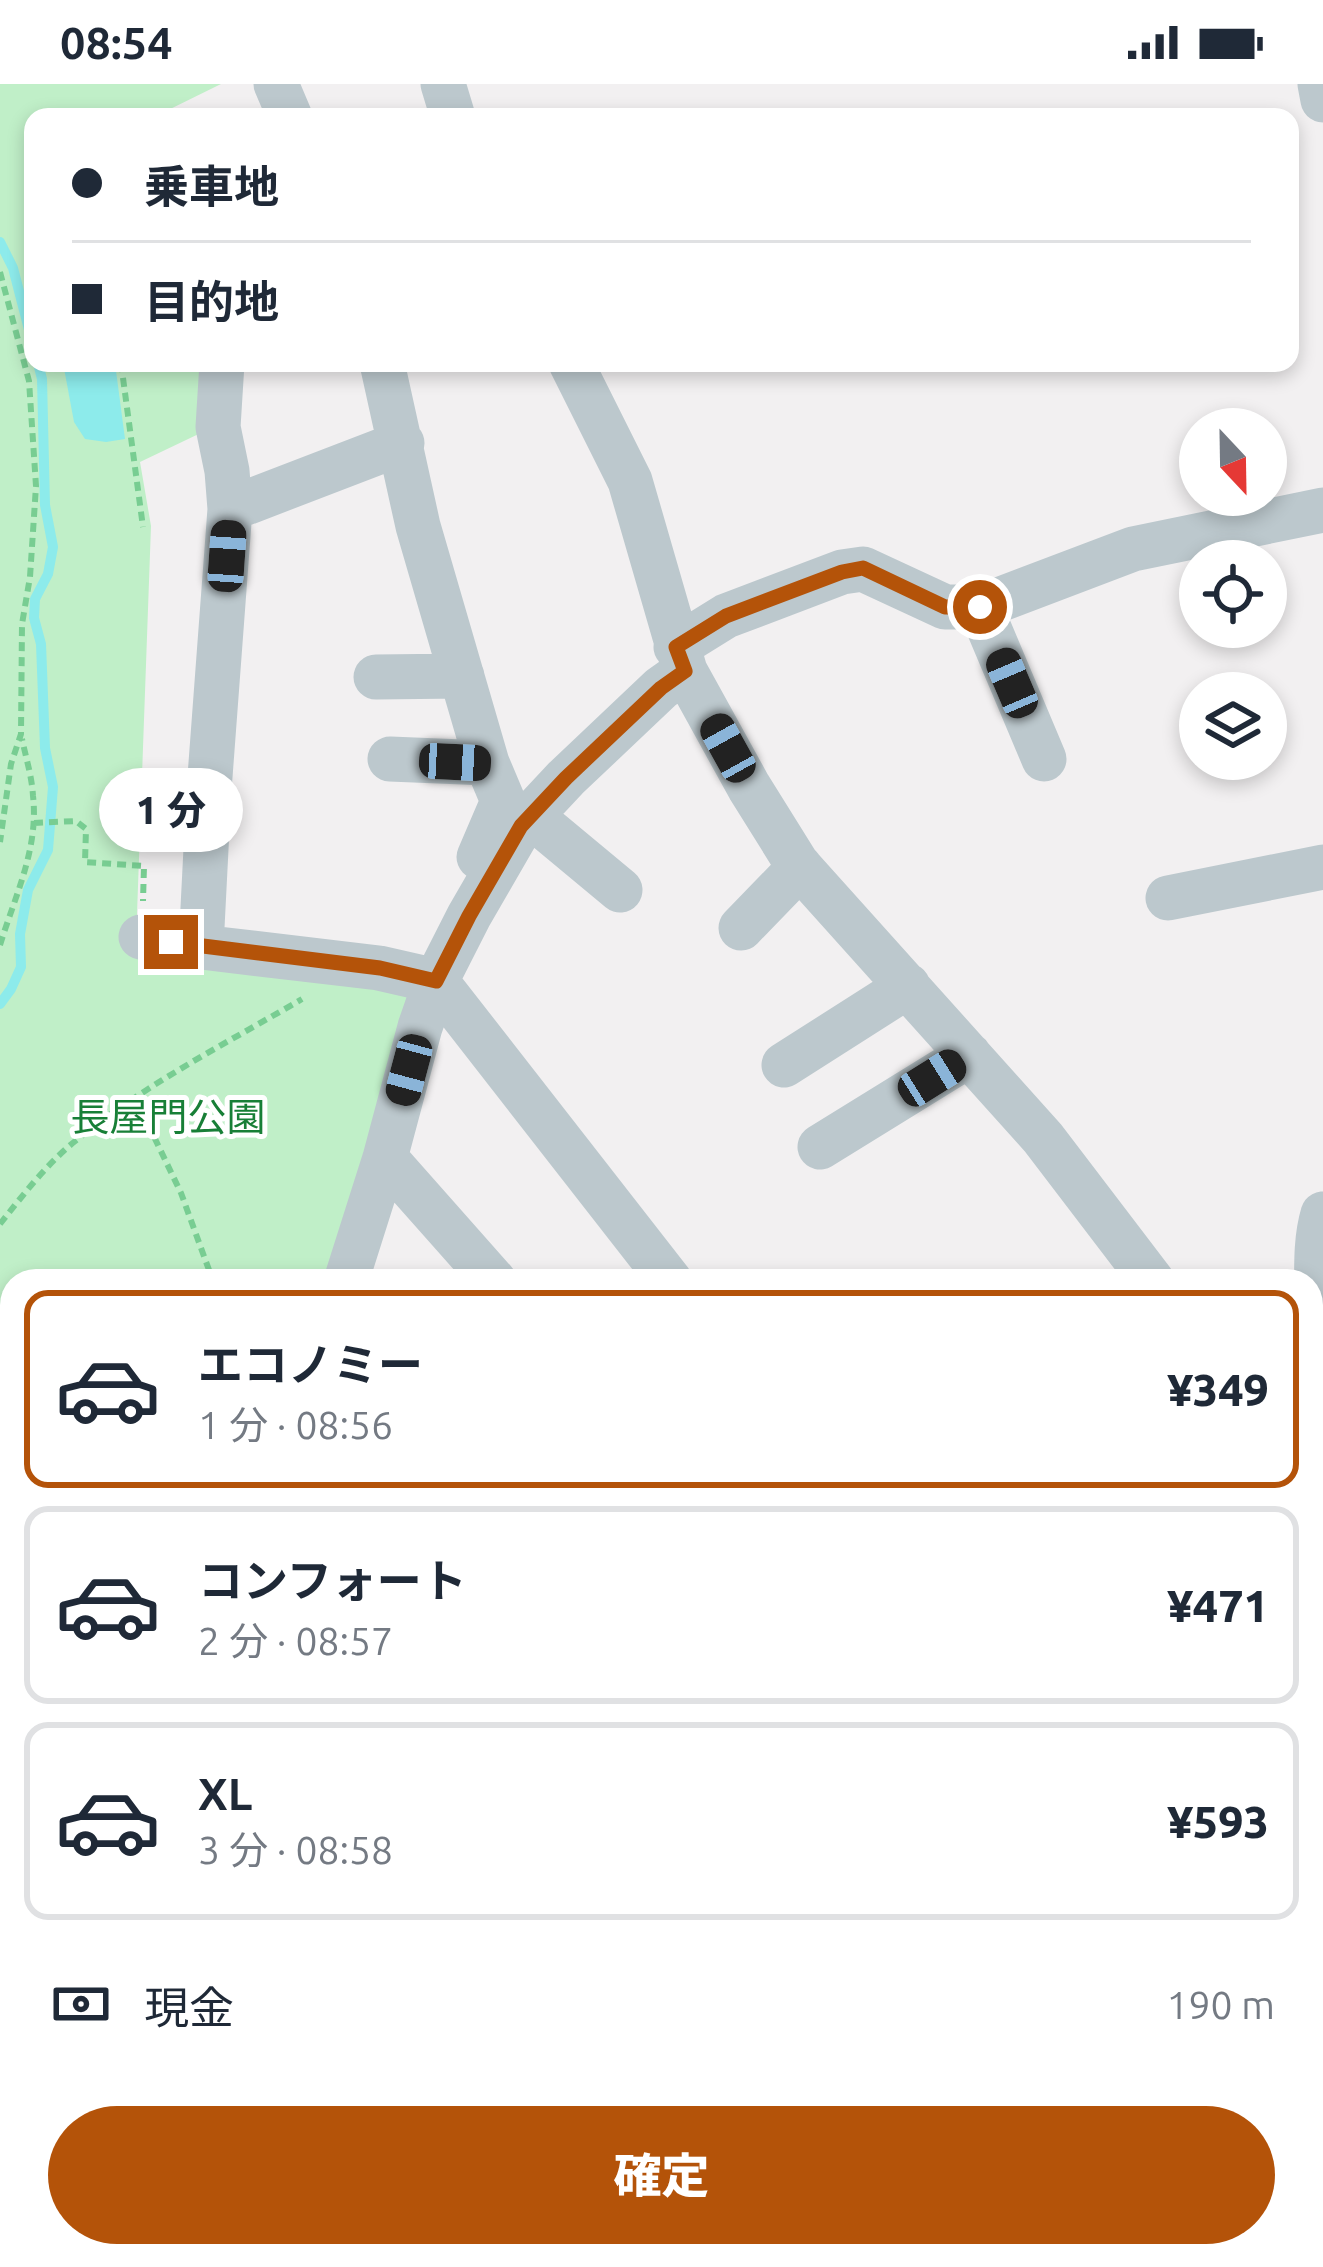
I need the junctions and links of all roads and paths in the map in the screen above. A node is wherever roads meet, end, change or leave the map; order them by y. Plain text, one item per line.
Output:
1 (1320, 84) edge
2 (1323, 100) edge
3 (0, 272) edge
4 (24, 338) edge
5 (18, 340) junction
6 (24, 362) edge
7 (27, 372) edge
8 (122, 372) edge
9 (222, 372) edge
10 (384, 372) edge
11 (576, 372) edge
12 (402, 443) junction
13 (230, 509) junction
14 (1323, 510) edge
15 (143, 527) dead end
16 (980, 607) junction
17 (680, 659) junction
18 (462, 676) junction
19 (376, 677) dead end
20 (21, 734) junction
21 (390, 759) dead end
22 (1044, 759) dead end
23 (487, 763) junction
24 (531, 816) junction
25 (34, 823) junction
26 (0, 842) edge
27 (800, 867) junction
28 (1323, 867) edge
29 (620, 890) dead end
30 (1168, 898) dead end
31 (469, 916) junction
32 (741, 928) dead end
33 (141, 937) joint
34 (0, 945) edge
35 (201, 947) junction
36 (436, 981) junction
37 (908, 986) junction
38 (309, 994) dead end
39 (969, 1055) junction
40 (784, 1065) dead end
41 (135, 1097) junction
42 (820, 1148) dead end
43 (385, 1158) junction
44 (1323, 1214) edge
45 (0, 1224) edge
46 (208, 1269) edge
47 (350, 1269) edge
48 (483, 1269) edge
49 (661, 1269) edge
50 (1143, 1269) edge
51 (1319, 1269) edge

1 - 2 street
3 - 5 path
4 - 5 path
5 - 6 path
7 - 20 path
8 - 15 path
9 - 13 street
10 - 12 street
11 - 17 street
12 - 13 street
12 - 18 street
13 - 35 street
14 - 16 street
16 - 17 street
16 - 22 street
17 - 24 street
17 - 27 street
18 - 19 street
18 - 23 street
20 - 25 path
20 - 26 path
21 - 23 street
23 - 31 street
24 - 29 street
24 - 31 street
25 - 33 path
25 - 34 path
27 - 32 street
27 - 37 street
28 - 30 street
31 - 36 street
33 - 35 street
35 - 36 street
36 - 43 street
36 - 49 street
37 - 39 street
37 - 40 street
38 - 41 path
39 - 42 street
39 - 50 street
41 - 45 path
41 - 46 path
43 - 47 street
43 - 48 street
44 - 51 street

